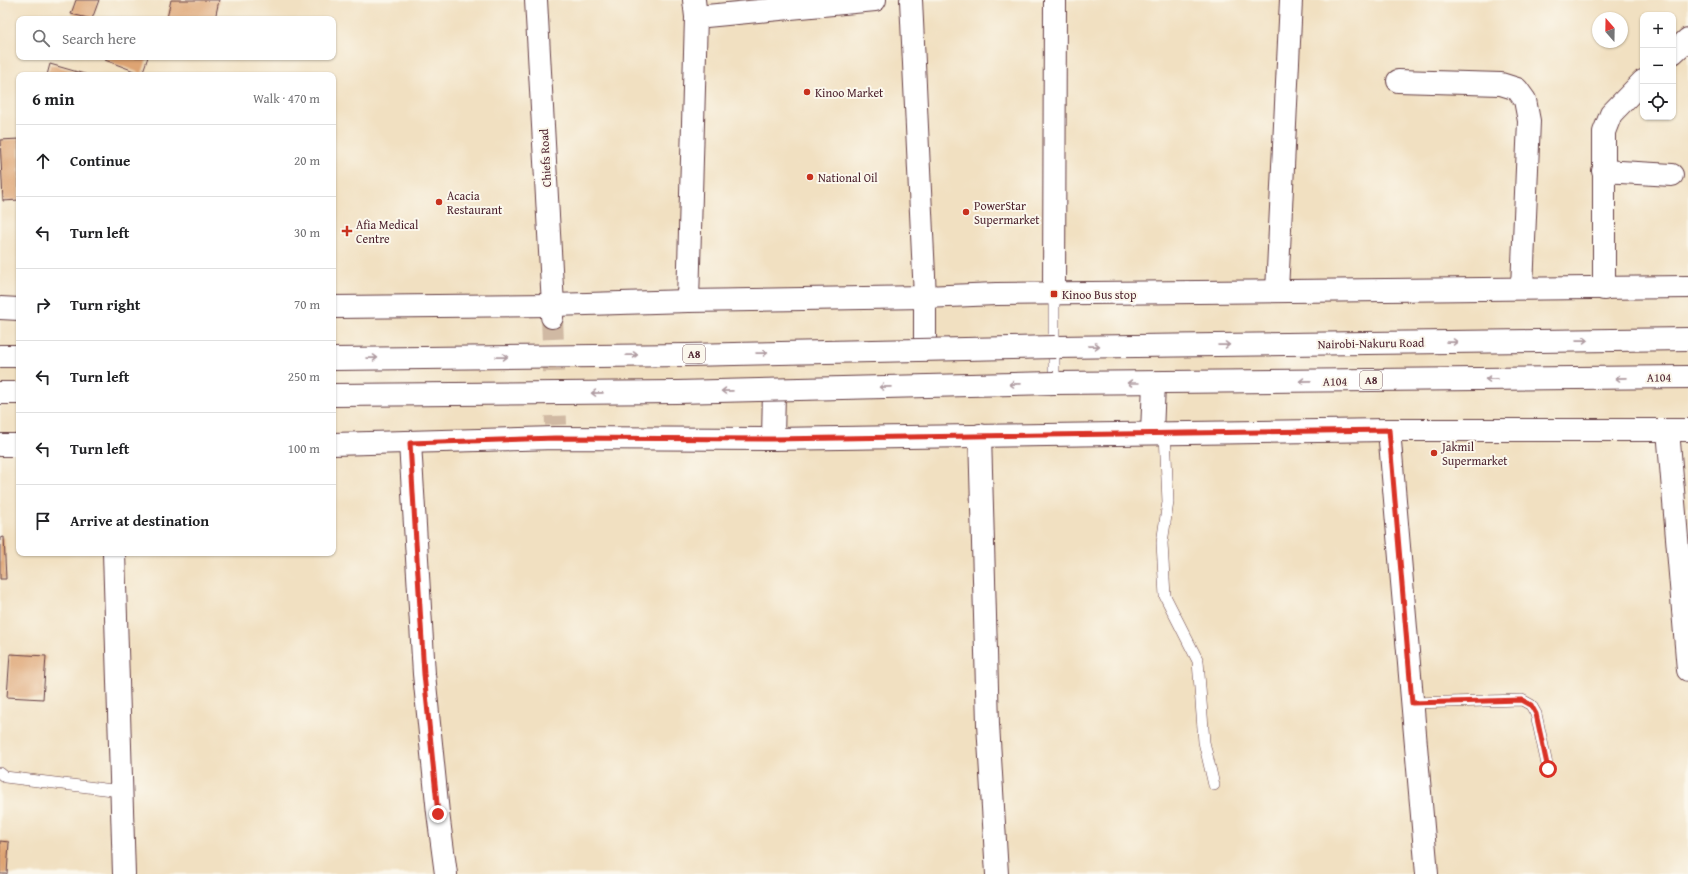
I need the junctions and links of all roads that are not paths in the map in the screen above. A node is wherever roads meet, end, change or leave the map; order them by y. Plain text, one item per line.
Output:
1 (536, 0) edge
2 (875, 0) edge
3 (910, 0) edge
4 (1055, 0) edge
5 (1291, 0) edge
6 (695, 9) edge
7 (1688, 39) edge
8 (1676, 50) edge
9 (1398, 81) dead end
10 (1640, 84) edge
11 (1603, 171) junction
12 (1672, 175) dead end
13 (1522, 288) junction
14 (1688, 288) edge
15 (1604, 289) junction
16 (1277, 291) junction
17 (1054, 294) junction
18 (925, 297) junction
19 (688, 301) junction
20 (336, 307) edge
21 (0, 308) edge
22 (16, 309) edge
23 (553, 311) junction
24 (1688, 339) edge
25 (1055, 347) junction
26 (925, 350) junction
27 (0, 356) edge
28 (16, 356) edge
29 (336, 359) edge
30 (1688, 377) edge
31 (1054, 383) junction
32 (1154, 383) junction
33 (774, 390) junction
34 (0, 393) edge
35 (16, 393) edge
36 (336, 395) edge
37 (1389, 430) junction
38 (1678, 430) edge
39 (1158, 433) junction
40 (980, 435) junction
41 (773, 439) junction
42 (410, 443) junction
43 (336, 444) edge
44 (0, 445) edge
45 (16, 445) edge
46 (114, 556) edge
47 (1688, 670) edge
48 (1412, 703) junction
49 (1548, 769) dead end
50 (0, 773) edge
51 (1214, 785) dead end
52 (121, 791) junction
53 (124, 874) edge
54 (446, 874) edge
55 (997, 874) edge
56 (1427, 874) edge

1 - 23 main road, Chiefs Road
2 - 6 main road
3 - 18 main road
4 - 17 main road
5 - 16 main road
6 - 19 main road
7 - 8 main road
9 - 13 main road
10 - 11 main road
11 - 12 main road
11 - 15 main road
13 - 15 main road
13 - 16 main road
14 - 15 main road
16 - 17 main road
17 - 18 main road
17 - 25 lane
18 - 19 main road
18 - 26 main road
19 - 23 main road
20 - 23 main road
21 - 22 main road
25 -> 24 main road, Nairobi-Nakuru Road / A8
25 - 26 main road, A8, bridge
25 - 31 lane
29 -> 26 main road, A8, bridge
27 - 28 main road
30 -> 32 main road, A104 / A8
32 -> 31 main road, A104 / A8
31 -> 33 main road, A8, bridge
32 - 39 main road
33 -> 36 main road, A8, bridge
33 - 41 main road
34 - 35 main road
37 - 38 main road
37 - 39 main road
37 - 48 main road
38 - 47 main road
39 - 40 main road
39 - 51 lane
40 - 41 main road
40 - 55 main road
41 - 42 main road
42 - 43 main road
42 - 54 main road
44 - 45 main road
46 - 52 main road
48 - 49 lane
48 - 56 main road
50 - 52 lane
52 - 53 main road

